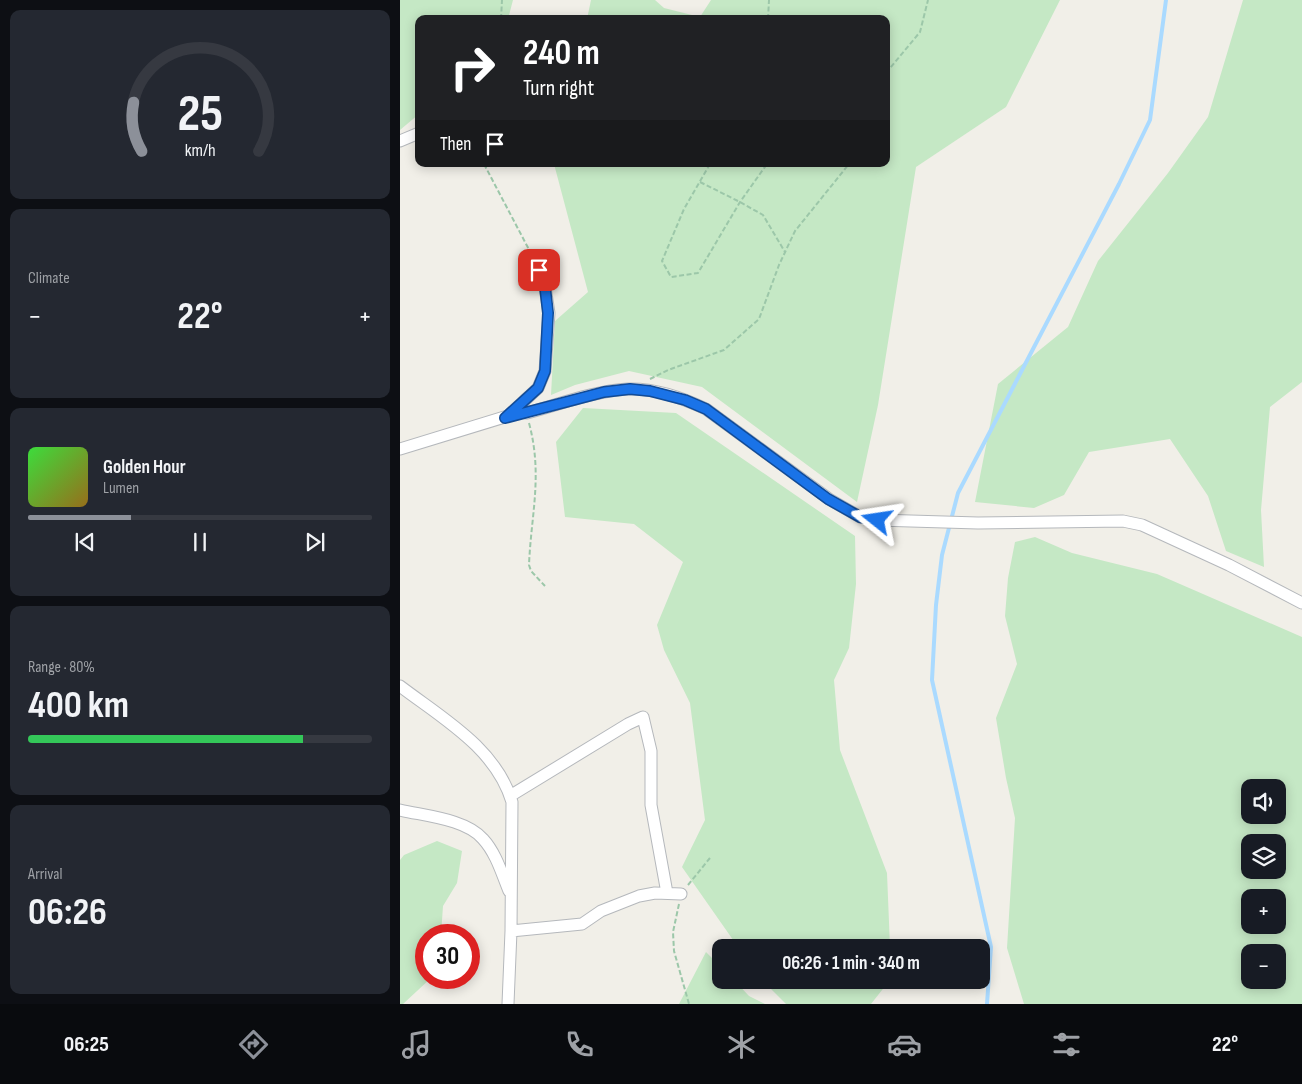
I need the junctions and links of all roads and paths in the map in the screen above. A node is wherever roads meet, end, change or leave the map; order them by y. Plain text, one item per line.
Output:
1 (502, 0) edge
2 (769, 0) edge
3 (928, 0) edge
4 (501, 15) edge
5 (768, 15) edge
6 (890, 68) edge
7 (415, 135) edge
8 (400, 141) edge
9 (486, 167) edge
10 (708, 167) edge
11 (765, 167) edge
12 (847, 167) edge
13 (700, 182) junction
14 (740, 202) junction
15 (785, 252) junction
16 (539, 270) joint
17 (630, 389) junction
18 (527, 413) junction
19 (505, 418) junction
20 (400, 449) edge
21 (545, 586) dead end
22 (1302, 603) edge
23 (400, 686) edge
24 (510, 796) junction
25 (400, 810) edge
26 (710, 858) dead end
27 (667, 893) junction
28 (681, 894) junction
29 (511, 896) junction
30 (511, 931) junction
31 (508, 1004) edge
32 (689, 1004) edge

1 - 4 path
2 - 5 path
3 - 6 path
7 - 8 street
9 - 16 path
10 - 13 path
11 - 14 path
12 - 15 path
13 - 14 path
13 - 14 path
14 - 15 path
15 - 17 path
16 - 19 street
17 - 18 street
17 - 22 street
18 - 19 street
18 - 21 path
19 - 20 street
23 - 24 street
24 - 27 street
24 - 29 street
25 - 29 street
26 - 28 path
27 - 28 street
27 - 30 street
28 - 32 path
29 - 30 street
30 - 31 street

